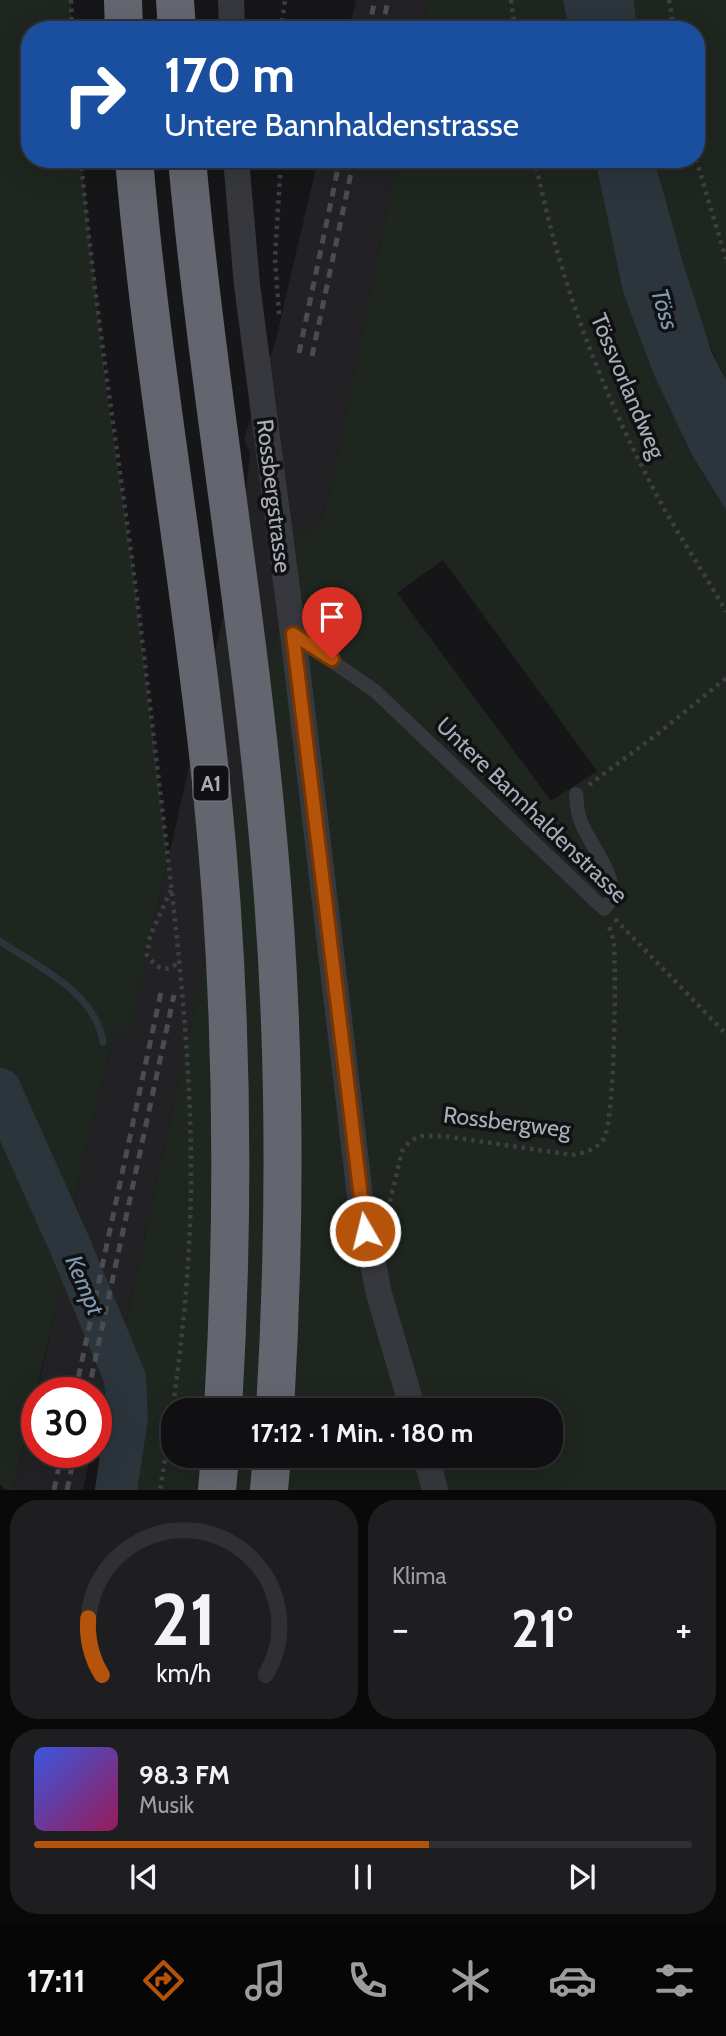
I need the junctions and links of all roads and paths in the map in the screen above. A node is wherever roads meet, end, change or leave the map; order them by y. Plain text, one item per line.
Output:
1 (71, 0) edge
2 (123, 0) edge
3 (175, 0) edge
4 (231, 0) edge
5 (285, 0) edge
6 (511, 0) edge
7 (670, 0) edge
8 (72, 21) edge
9 (124, 21) edge
10 (176, 21) edge
11 (232, 21) edge
12 (282, 21) edge
13 (513, 21) edge
14 (673, 21) edge
15 (82, 168) edge
16 (135, 168) edge
17 (188, 168) edge
18 (237, 168) edge
19 (280, 168) edge
20 (537, 168) edge
21 (699, 168) edge
22 (726, 259) edge
23 (279, 314) dead end
24 (726, 612) edge
25 (293, 634) junction
26 (726, 678) edge
27 (576, 794) joint
28 (172, 889) junction
29 (604, 909) junction
30 (613, 941) dead end
31 (180, 960) junction
32 (726, 1034) edge
33 (370, 1256) junction
34 (224, 1398) edge
35 (276, 1398) edge
36 (410, 1398) edge
37 (219, 1468) edge
38 (271, 1468) edge
39 (429, 1468) edge
40 (160, 1490) edge
41 (217, 1490) edge
42 (270, 1490) edge
43 (435, 1490) edge

1 - 8 path
2 - 9 highway
3 - 10 highway
4 - 11 street
5 - 12 path
6 - 13 path
7 - 14 path
15 - 28 path
16 - 34 highway, A1
17 - 35 highway, A1
18 - 25 street, Rossbergstrasse
19 - 23 path
20 - 24 path, Tössvorlandweg
21 - 22 path
25 - 29 lane, Untere Bannhaldenstrasse
25 - 33 street, Rossbergstrasse
26 - 27 path
27 - 29 lane
28 - 31 path
28 - 31 path
29 - 32 path, Untere Bannhaldenstrasse
30 - 33 path, Rossbergweg
31 - 40 path
33 - 36 street, Rossbergstrasse
37 - 41 highway
38 - 42 highway
39 - 43 street

